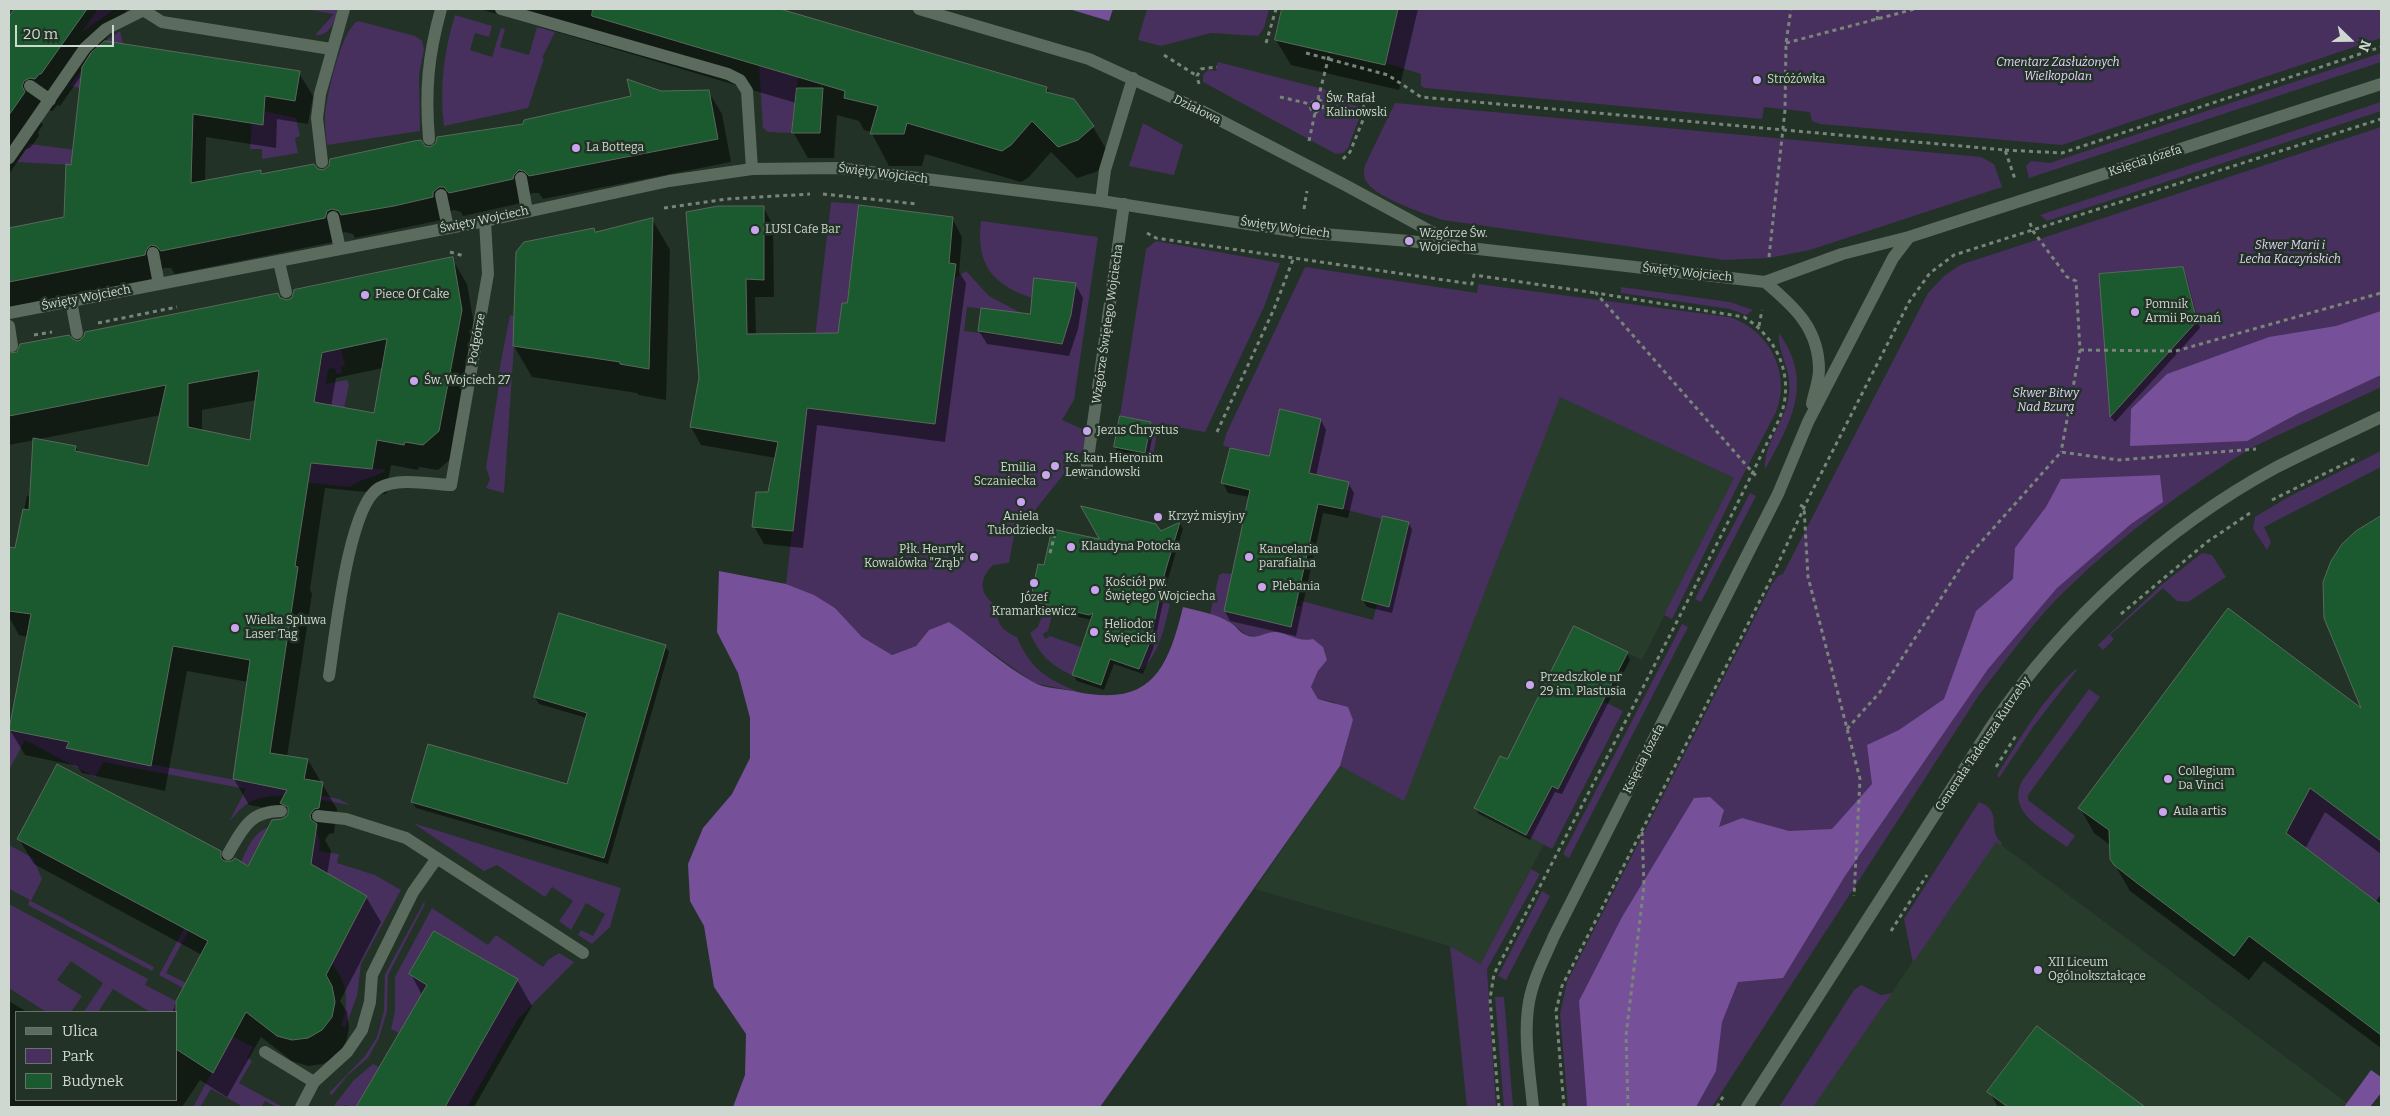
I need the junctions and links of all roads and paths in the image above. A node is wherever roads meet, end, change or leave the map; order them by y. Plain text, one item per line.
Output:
1 (344, 9) edge
2 (441, 9) edge
3 (501, 9) edge
4 (919, 9) edge
5 (1276, 9) edge
6 (1791, 9) edge
7 (1878, 9) edge
8 (1915, 9) edge
9 (144, 10) edge
10 (1877, 20) junction
11 (1266, 43) dead end
12 (1786, 43) junction
13 (2381, 47) edge
14 (332, 49) junction
15 (1330, 52) dead end
16 (1306, 53) dead end
17 (1164, 55) dead end
18 (1328, 58) junction
19 (1217, 67) dead end
20 (1197, 76) junction
21 (1133, 78) junction
22 (2381, 84) edge
23 (30, 86) dead end
24 (1207, 90) dead end
25 (1280, 97) dead end
26 (1318, 99) junction
27 (50, 100) junction
28 (1353, 100) dead end
29 (1310, 104) junction
30 (1324, 107) junction
31 (1316, 112) junction
32 (1352, 115) dead end
33 (2381, 119) edge
34 (1781, 129) junction
35 (429, 139) dead end
36 (1300, 141) dead end
37 (2006, 150) junction
38 (9, 158) edge
39 (1333, 159) dead end
40 (322, 162) dead end
41 (752, 169) junction
42 (521, 178) dead end
43 (812, 194) dead end
44 (822, 194) dead end
45 (441, 195) dead end
46 (1101, 200) junction
47 (2022, 201) junction
48 (918, 204) dead end
49 (1124, 204) junction
50 (660, 209) dead end
51 (527, 211) junction
52 (333, 217) dead end
53 (485, 221) junction
54 (448, 228) junction
55 (2033, 231) junction
56 (1140, 234) dead end
57 (1909, 238) junction
58 (1460, 247) junction
59 (340, 249) junction
60 (487, 249) junction
61 (448, 252) dead end
62 (153, 253) dead end
63 (280, 262) junction
64 (1292, 265) dead end
65 (1765, 282) junction
66 (159, 284) junction
67 (286, 292) dead end
68 (1596, 293) junction
69 (2381, 293) edge
70 (71, 302) junction
71 (180, 306) dead end
72 (9, 313) edge
73 (9, 326) edge
74 (76, 330) junction
75 (12, 343) joint
76 (2080, 350) junction
77 (2381, 417) edge
78 (1808, 422) junction
79 (1216, 432) dead end
80 (2256, 449) dead end
81 (2060, 452) junction
82 (2364, 454) dead end
83 (1086, 473) dead end
84 (1753, 473) junction
85 (1778, 494) junction
86 (2270, 500) dead end
87 (1804, 507) junction
88 (2254, 510) dead end
89 (1056, 530) dead end
90 (1050, 553) dead end
91 (2118, 617) dead end
92 (329, 676) dead end
93 (1847, 729) junction
94 (2020, 730) dead end
95 (1994, 770) dead end
96 (281, 811) dead end
97 (318, 816) dead end
98 (1642, 830) junction
99 (228, 854) dead end
100 (437, 858) junction
101 (1931, 869) dead end
102 (1854, 897) dead end
103 (1889, 934) dead end
104 (583, 953) dead end
105 (265, 1052) dead end
106 (314, 1082) junction
107 (302, 1107) edge
108 (1499, 1107) edge
109 (1533, 1107) edge
110 (1564, 1107) edge
111 (1628, 1107) edge
112 (1746, 1107) edge

1 - 14 street
2 - 35 street
3 - 41 street
4 - 21 street, Działowa
5 - 11 path
6 - 12 path
7 - 10 path
8 - 10 path
9 - 14 street
9 - 27 street
10 - 12 path
12 - 34 path
13 - 37 path
14 - 40 street
15 - 18 path
16 - 18 path
17 - 20 path
18 - 26 path
18 - 34 path
19 - 20 path
20 - 24 path
21 - 46 street
21 - 58 street, Działowa
22 - 47 street, Księcia Józefa
23 - 27 street
25 - 29 path
26 - 29 path
26 - 30 path
27 - 38 street
28 - 39 path
29 - 31 path
30 - 31 path
30 - 32 path
31 - 36 path
33 - 55 path
34 - 37 path
34 - 65 path
37 - 47 path
41 - 46 street, Święty Wojciech
41 - 51 street, Święty Wojciech
42 - 51 street
43 - 50 path
44 - 48 path
45 - 54 street
46 - 49 street, Święty Wojciech
47 - 55 path
47 - 57 street, Księcia Józefa
49 - 58 street, Święty Wojciech
49 - 83 street, Wzgórze Świętego Wojciecha
51 - 53 street, Święty Wojciech
52 - 59 street
53 - 54 street, Święty Wojciech
53 - 60 street, Podgórze
54 - 59 street, Święty Wojciech
55 - 76 path
55 - 87 path
56 - 68 path
57 - 65 street, Księcia Józefa
57 - 78 street, Księcia Józefa
58 - 65 street, Święty Wojciech
59 - 63 street, Święty Wojciech
60 - 61 path
60 - 92 street, Podgórze
62 - 66 street
63 - 66 street, Święty Wojciech
63 - 67 street
64 - 79 path
65 - 78 street, Księcia Józefa
66 - 70 street, Święty Wojciech
68 - 84 path
68 - 84 path
69 - 76 path
70 - 72 street, Święty Wojciech
70 - 74 street
71 - 74 path
73 - 75 street
74 - 75 path
76 - 81 path
77 - 112 street, Generała Tadeusza Kutrzeby
78 - 85 street, Księcia Józefa
80 - 81 path
81 - 93 path
82 - 86 path
84 - 85 path
84 - 108 path
85 - 87 path
85 - 109 street, Księcia Józefa
87 - 93 path
87 - 98 path
88 - 91 path
89 - 90 path
93 - 102 path
94 - 95 path
96 - 99 street
97 - 100 street
98 - 110 path
98 - 111 path
100 - 104 street
100 - 106 street
101 - 103 path
105 - 106 street
106 - 107 street

